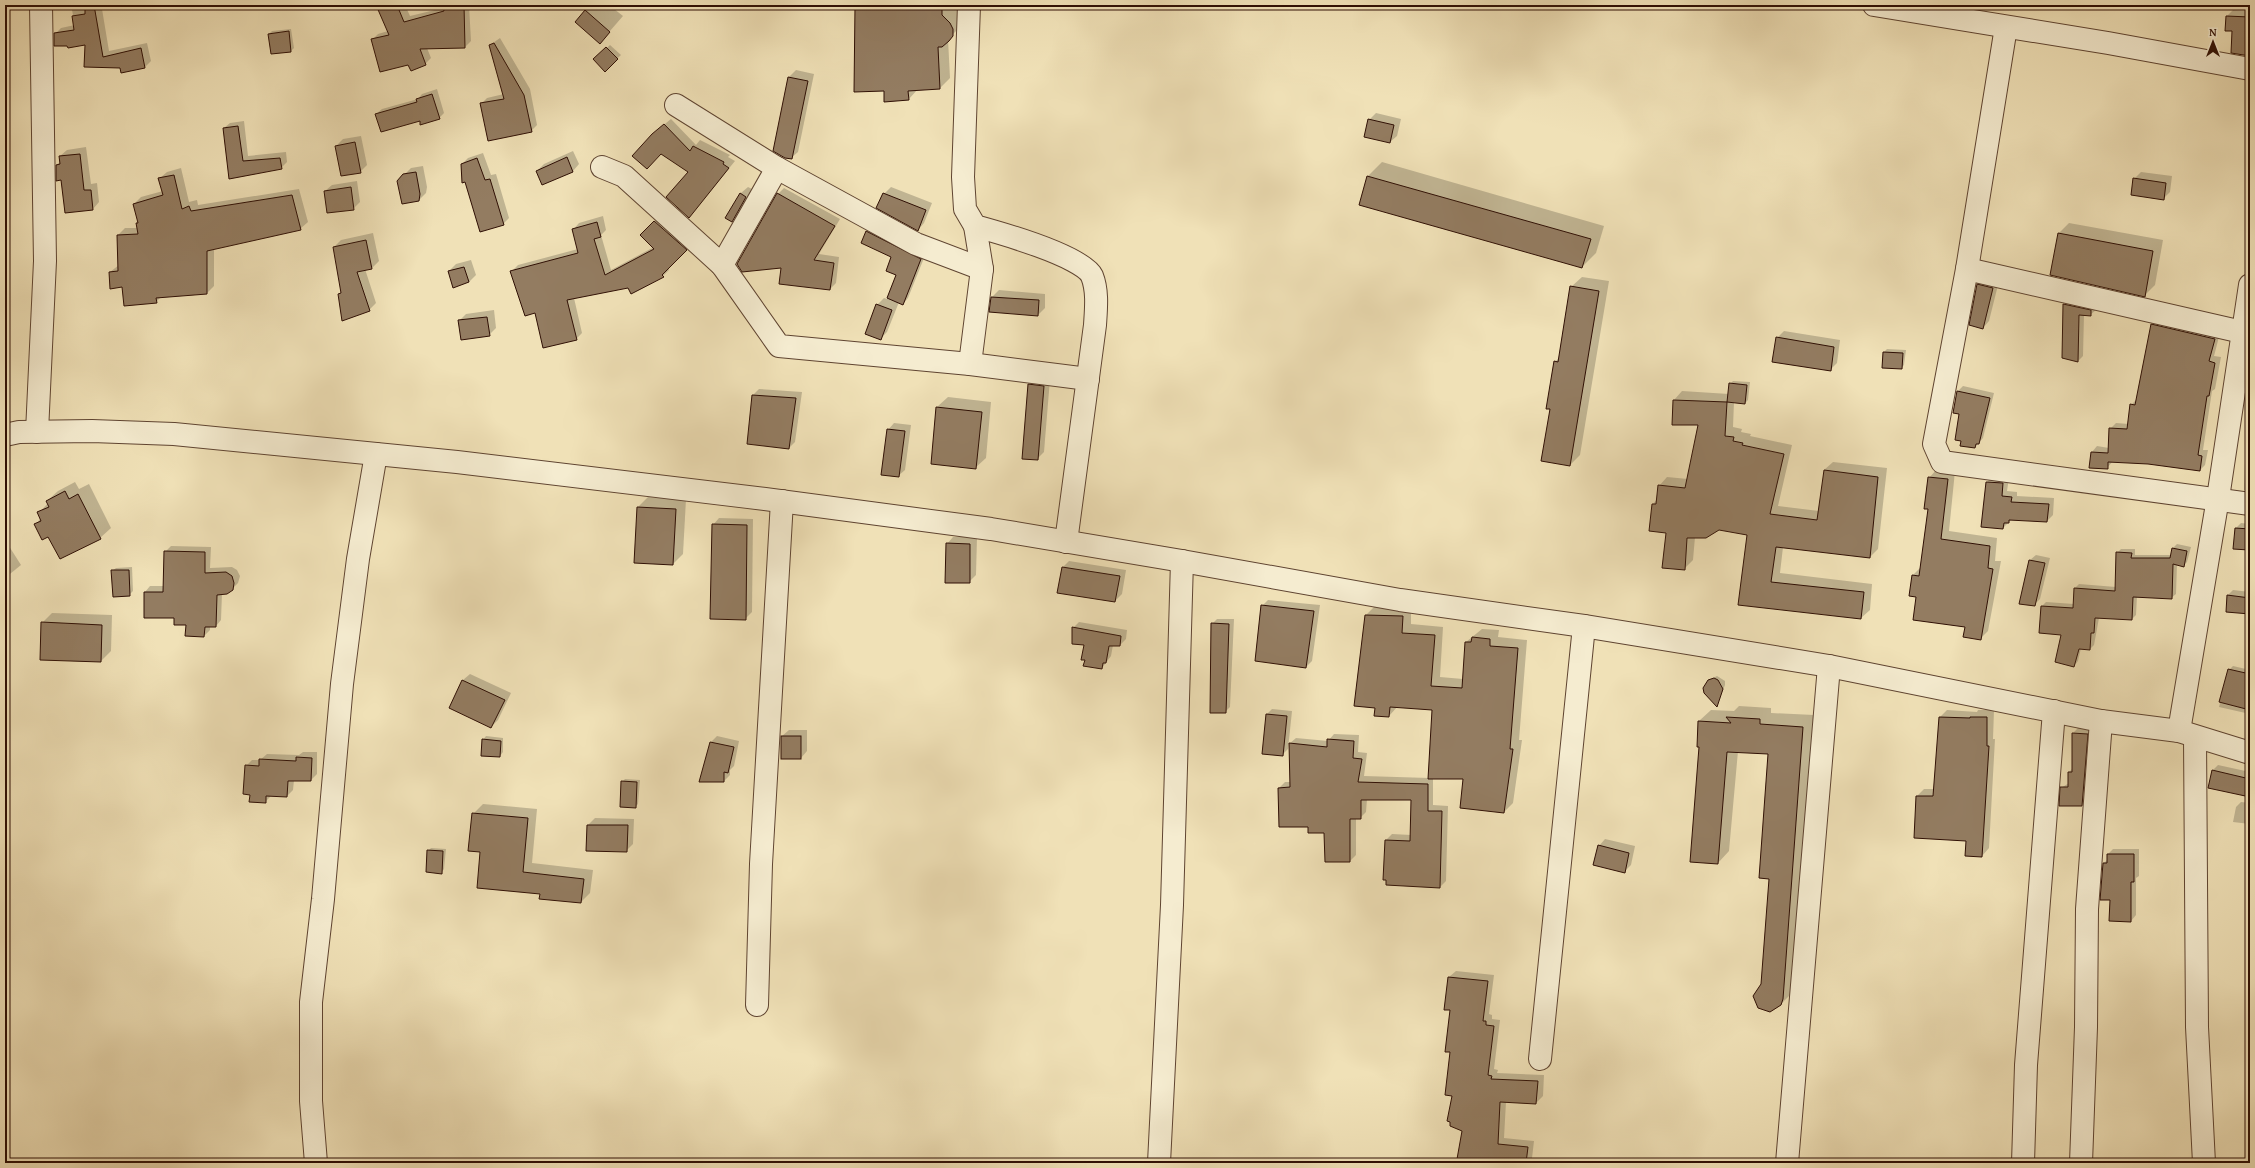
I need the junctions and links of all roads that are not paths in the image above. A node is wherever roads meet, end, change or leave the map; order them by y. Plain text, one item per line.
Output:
1 (41, 5) edge
2 (969, 5) edge
3 (1874, 5) edge
4 (2006, 27) junction
5 (2250, 69) edge
6 (676, 106) dead end
7 (602, 167) dead end
8 (777, 168) junction
9 (975, 226) junction
10 (722, 266) junction
11 (982, 269) junction
12 (1967, 269) junction
13 (2250, 285) edge
14 (2246, 320) edge
15 (970, 364) junction
16 (1088, 379) junction
17 (37, 432) junction
18 (5, 435) edge
19 (376, 454) junction
20 (2218, 498) junction
21 (782, 501) junction
22 (2250, 504) edge
23 (1066, 542) junction
24 (1182, 561) junction
25 (1584, 626) junction
26 (1828, 666) junction
27 (2054, 711) junction
28 (2102, 721) junction
29 (2187, 734) junction
30 (2250, 753) edge
31 (757, 1005) dead end
32 (1540, 1059) dead end
33 (316, 1163) edge
34 (1159, 1163) edge
35 (1787, 1163) edge
36 (2023, 1163) edge
37 (2081, 1163) edge
38 (2204, 1163) edge

1 - 17 street
2 - 9 street
3 - 4 street
4 - 5 street
4 - 12 street
6 - 8 street
7 - 10 street
8 - 10 street
8 - 11 street
9 - 11 street
9 - 16 street
10 - 15 street
11 - 15 street
12 - 14 street
12 - 20 street
13 - 14 street
14 - 20 street
15 - 16 street
16 - 23 street
17 - 18 street
17 - 19 street
19 - 21 street
19 - 33 street
20 - 22 street
20 - 29 street
21 - 23 street
21 - 31 street
23 - 24 street
24 - 25 street
24 - 34 street
25 - 26 street
25 - 32 street
26 - 27 street
26 - 35 street
27 - 28 street
27 - 36 street
28 - 29 street
28 - 37 street
29 - 30 street
29 - 38 street

